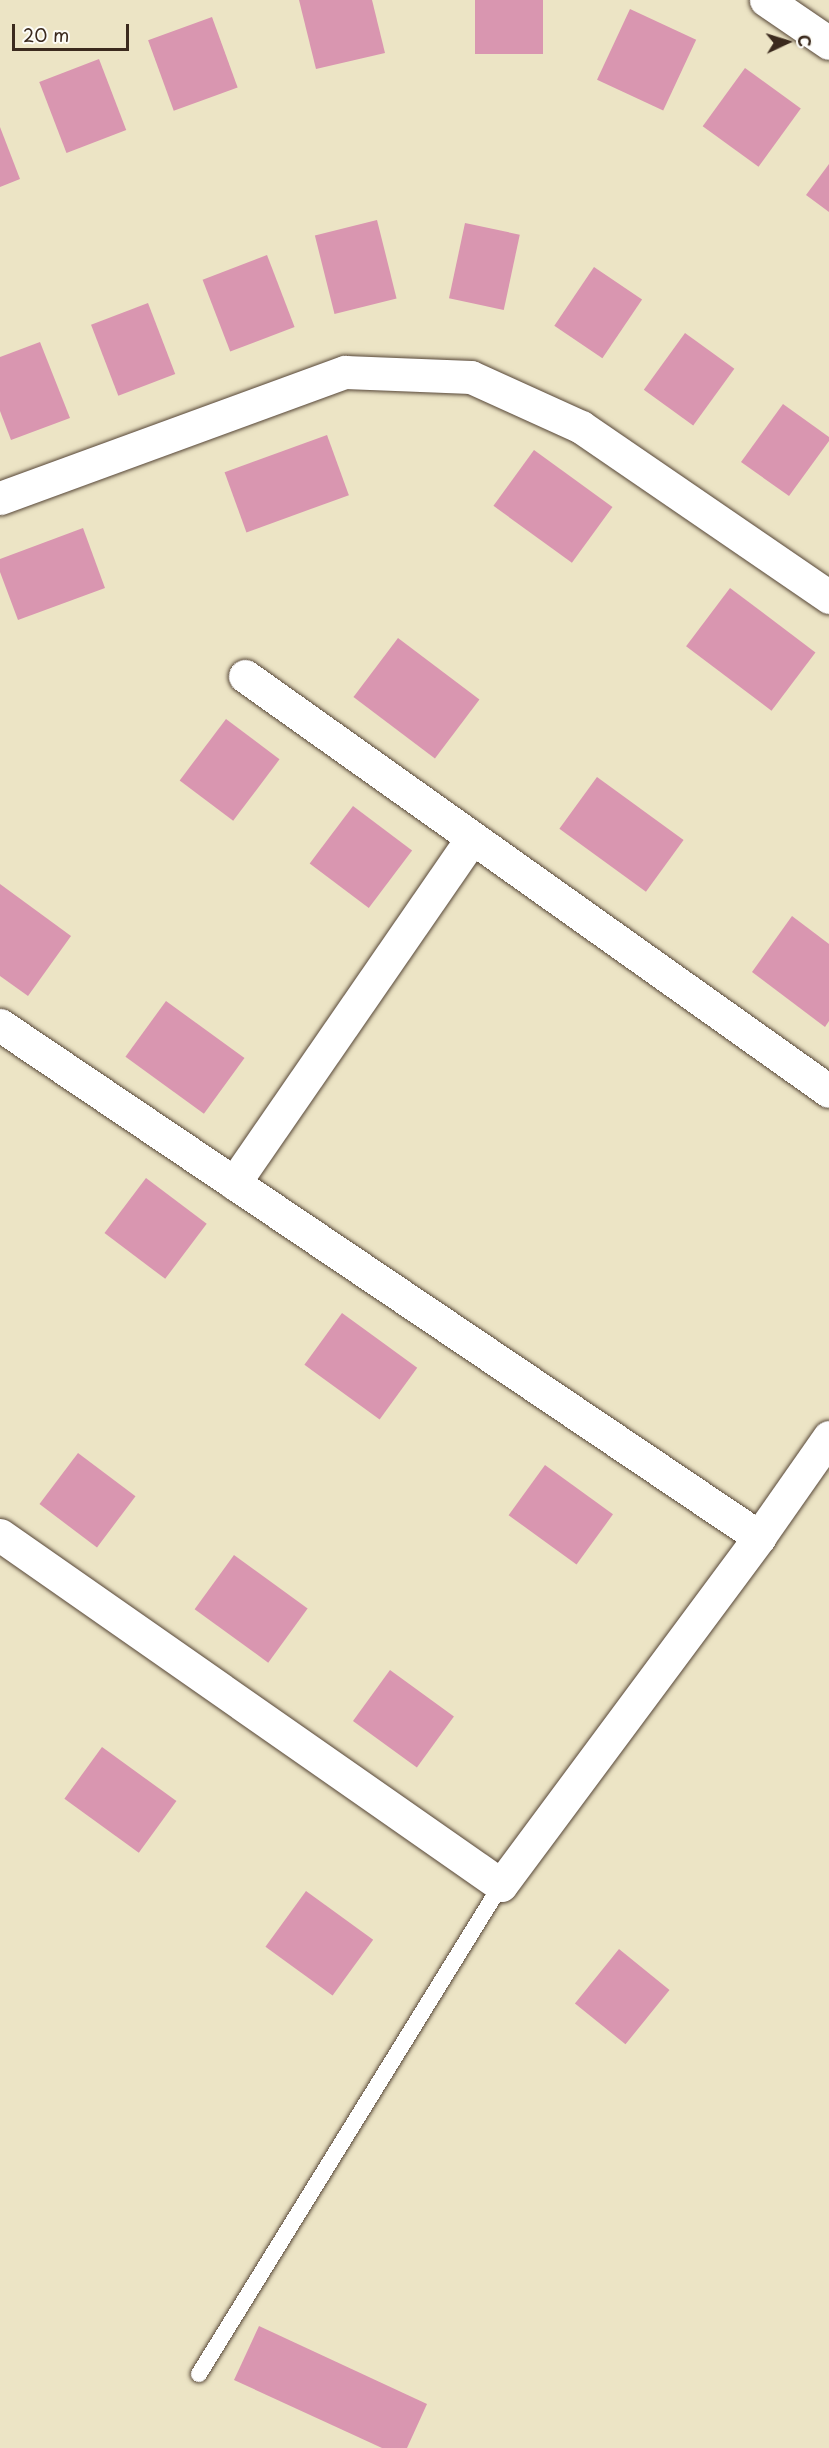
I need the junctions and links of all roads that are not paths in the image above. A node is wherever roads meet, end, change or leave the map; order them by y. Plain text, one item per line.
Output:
1 (766, 0) edge
2 (829, 43) edge
3 (0, 498) edge
4 (829, 597) edge
5 (245, 676) dead end
6 (472, 838) junction
7 (0, 1025) edge
8 (829, 1091) edge
9 (234, 1183) junction
10 (824, 1455) edge
11 (0, 1535) edge
12 (759, 1537) junction
13 (501, 1885) junction
14 (199, 2374) dead end

1 - 2 street
3 - 4 street
5 - 6 street
6 - 8 street
6 - 9 street
7 - 9 street
9 - 12 street
10 - 12 street
11 - 13 street
12 - 13 street
13 - 14 lane

